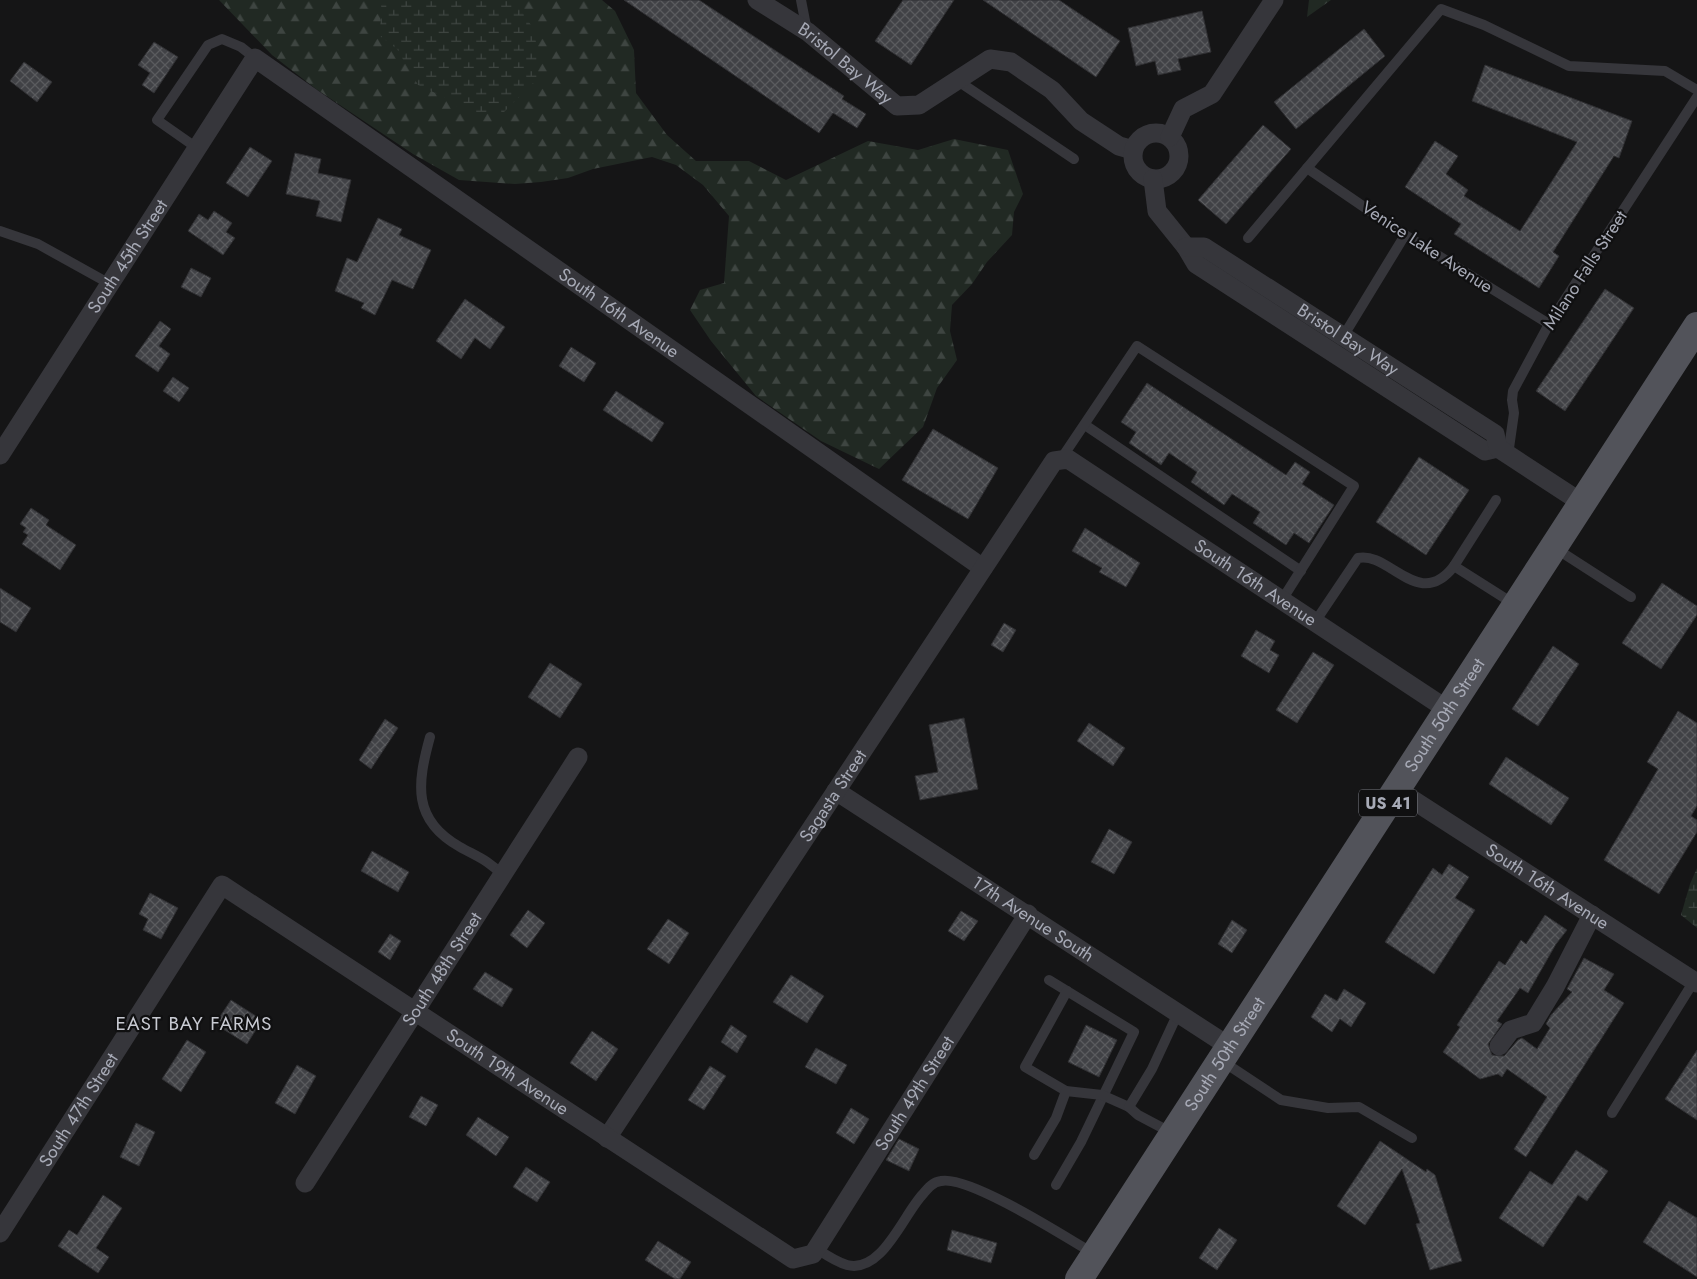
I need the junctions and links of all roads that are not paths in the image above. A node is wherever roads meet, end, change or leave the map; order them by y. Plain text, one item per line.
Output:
1 (757, 0) edge
2 (801, 0) edge
3 (1274, 0) edge
4 (808, 32) junction
5 (255, 58) junction
6 (958, 80) junction
7 (1697, 90) edge
8 (1697, 97) edge
9 (1170, 137) junction
10 (197, 148) junction
11 (1133, 150) junction
12 (1074, 159) dead end
13 (1307, 168) junction
14 (1153, 179) junction
15 (0, 231) edge
16 (1405, 234) junction
17 (1248, 238) dead end
18 (110, 284) junction
19 (1548, 324) junction
20 (1697, 326) edge
21 (1339, 344) junction
22 (1085, 425) junction
23 (1503, 452) junction
24 (0, 455) edge
25 (1061, 459) junction
26 (1496, 500) dead end
27 (1582, 503) junction
28 (1554, 547) junction
29 (1454, 566) junction
30 (983, 568) junction
31 (1300, 571) junction
32 (1632, 597) dead end
33 (1282, 600) junction
34 (1516, 605) junction
35 (1315, 622) junction
36 (1448, 710) junction
37 (430, 737) dead end
38 (578, 756) dead end
39 (1396, 789) junction
40 (836, 791) junction
41 (502, 875) junction
42 (222, 885) joint
43 (1028, 914) junction
44 (1592, 915) junction
45 (1049, 980) dead end
46 (1695, 982) edge
47 (1067, 991) junction
48 (416, 1010) junction
49 (1178, 1013) junction
50 (1499, 1046) dead end
51 (1225, 1054) junction
52 (1066, 1091) junction
53 (1102, 1095) junction
54 (1129, 1106) junction
55 (1612, 1113) dead end
56 (1173, 1133) junction
57 (608, 1138) junction
58 (1412, 1138) dead end
59 (1034, 1155) dead end
60 (305, 1183) dead end
61 (1056, 1184) dead end
62 (0, 1233) edge
63 (816, 1249) junction
64 (1095, 1254) junction
65 (1079, 1279) edge

1 - 4 street, Bristol Bay Way
2 - 4 lane
3 - 9 street
4 - 6 street, Bristol Bay Way
5 - 10 street, South 45th Street
5 - 10 lane
5 - 30 street, South 16th Avenue
6 - 11 street, Bristol Bay Way
6 - 12 lane
7 - 13 lane
8 - 19 lane, Milano Falls Street
9 - 11 street
9 - 14 street
10 - 18 street, South 45th Street
11 - 14 street
13 - 16 lane, Venice Lake Avenue
13 - 17 lane
14 - 21 street, Bristol Bay Way
15 - 18 lane
16 - 19 lane, Venice Lake Avenue
16 - 21 lane
18 - 24 street, South 45th Street
19 - 23 lane, Milano Falls Street
20 - 27 main road, South 50th Street / US 41
21 - 23 street, Bristol Bay Way
22 - 25 lane
22 - 31 lane
22 - 31 lane
23 - 27 street, Bristol Bay Way
25 - 30 street, Sagasta Street
25 - 33 street, South 16th Avenue
26 - 29 lane
27 - 28 main road, South 50th Street / US 41
28 - 32 lane
28 - 34 main road, South 50th Street / US 41
29 - 34 lane
29 - 35 lane
30 - 40 street, Sagasta Street
31 - 33 lane
33 - 35 street, South 16th Avenue
34 - 36 main road, South 50th Street / US 41
35 - 36 street, South 16th Avenue
36 - 39 main road, South 50th Street / US 41
37 - 41 lane
38 - 41 street, South 48th Street
39 - 44 street, South 16th Avenue
39 - 51 main road, South 50th Street / US 41
40 - 43 street, 17th Avenue South
40 - 57 street, Sagasta Street
41 - 48 street, South 48th Street
42 - 48 street, South 19th Avenue
42 - 62 street, South 47th Street
43 - 49 street, 17th Avenue South
43 - 63 street, South 49th Street
44 - 46 street, South 16th Avenue
44 - 50 street
45 - 47 lane
46 - 55 lane
47 - 52 lane
47 - 53 lane
48 - 57 street, South 19th Avenue
48 - 60 street, South 48th Street
49 - 51 street, 17th Avenue South
49 - 54 lane
51 - 56 main road, South 50th Street / US 41
51 - 58 lane
52 - 53 lane
52 - 59 lane
53 - 54 lane
53 - 61 lane
54 - 56 lane
56 - 64 main road, South 50th Street / US 41
57 - 63 street, South 19th Avenue
63 - 64 lane
64 - 65 main road, South 50th Street / US 41

